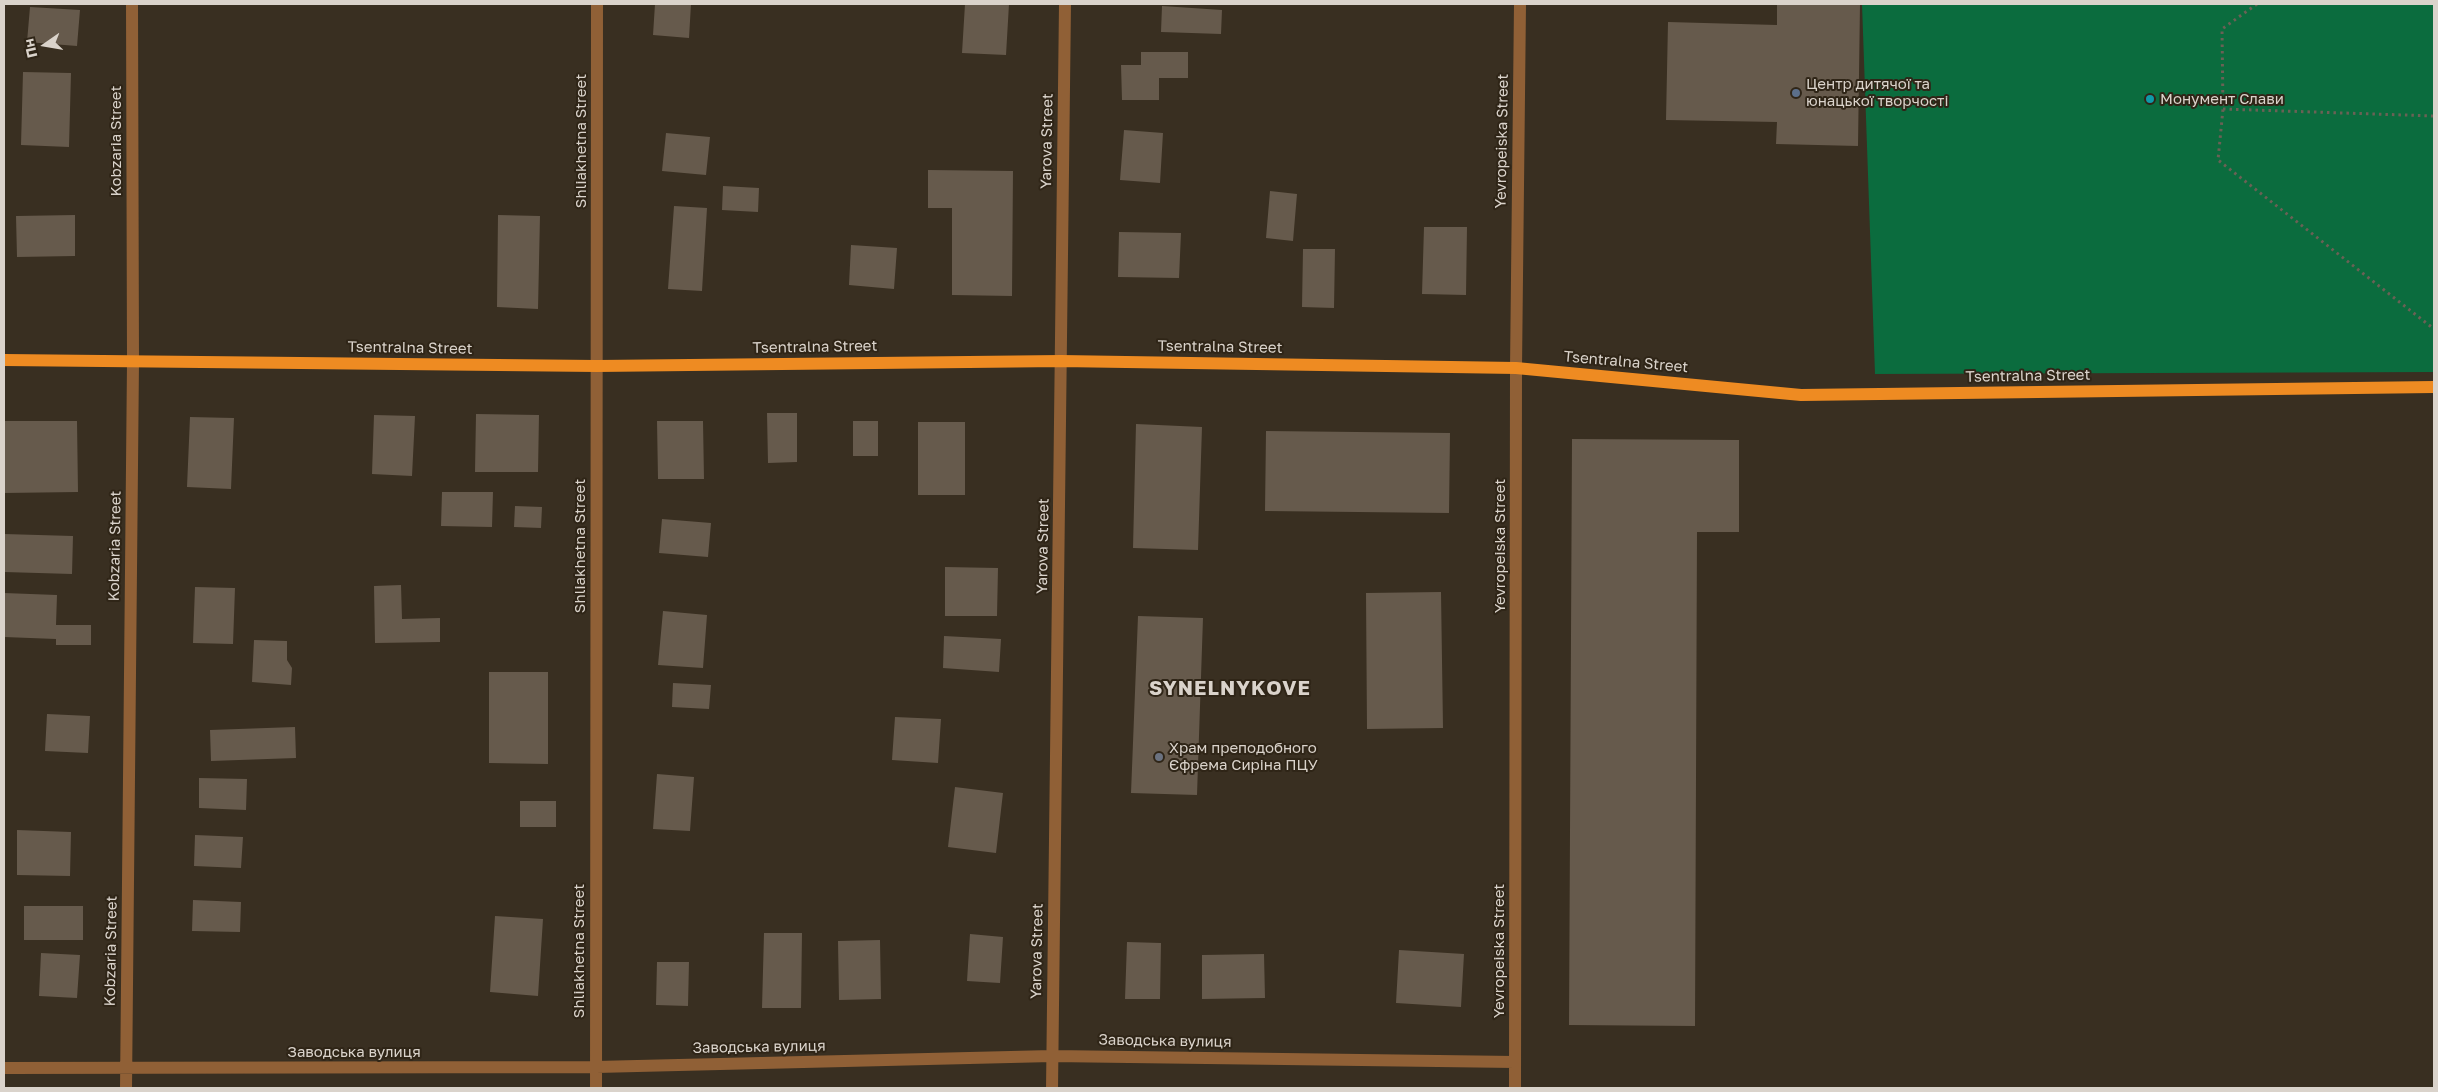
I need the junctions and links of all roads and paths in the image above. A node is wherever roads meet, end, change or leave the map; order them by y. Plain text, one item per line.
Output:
1 (132, 4) edge
2 (597, 4) edge
3 (1065, 4) edge
4 (1520, 4) edge
5 (2257, 4) edge
6 (2223, 109) junction
7 (2434, 116) edge
8 (2434, 329) edge
9 (4, 360) edge
10 (1062, 361) junction
11 (133, 362) junction
12 (597, 366) junction
13 (1516, 368) junction
14 (2434, 387) edge
15 (1052, 1056) junction
16 (1515, 1062) junction
17 (596, 1067) junction
18 (4, 1068) edge
19 (126, 1069) junction
20 (126, 1088) edge
21 (596, 1088) edge
22 (1052, 1088) edge
23 (1515, 1088) edge

1 - 11 street, Kobzaria Street
2 - 12 street, Shliakhetna Street
3 - 10 street, Yarova Street
4 - 13 street, Yevropeiska Street
5 - 6 path
6 - 7 path
6 - 8 path
9 - 11 main road, Tsentralna Street
10 - 12 main road, Tsentralna Street
10 - 13 main road, Tsentralna Street
10 - 15 street, Yarova Street
11 - 12 main road, Tsentralna Street
11 - 19 street, Kobzaria Street
12 - 17 street, Shliakhetna Street
13 - 14 main road, Tsentralna Street
13 - 16 street, Yevropeiska Street
15 - 16 street, Заводська вулиця
15 - 17 street, Заводська вулиця
15 - 22 street, Yarova Street
16 - 23 street, Yevropeiska Street
17 - 19 street, Заводська вулиця
17 - 21 street, Shliakhetna Street
18 - 19 street, Заводська вулиця
19 - 20 street, Kobzaria Street

